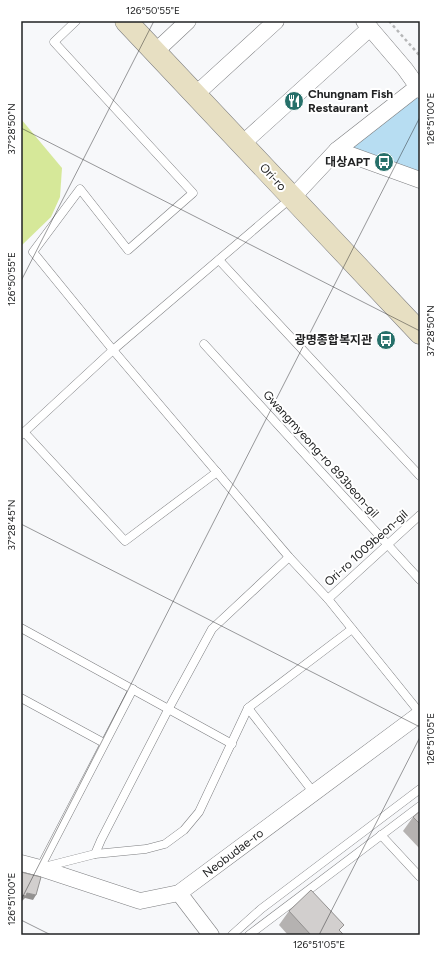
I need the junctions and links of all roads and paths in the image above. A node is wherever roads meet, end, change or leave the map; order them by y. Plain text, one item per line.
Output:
1 (76, 21) edge
2 (126, 21) edge
3 (188, 21) edge
4 (276, 21) edge
5 (389, 21) edge
6 (367, 25) edge
7 (155, 52) junction
8 (420, 56) edge
9 (419, 87) edge
10 (195, 95) junction
11 (242, 144) junction
12 (337, 150) junction
13 (420, 180) edge
14 (292, 198) junction
15 (219, 260) junction
16 (420, 333) edge
17 (204, 344) dead end
18 (113, 350) junction
19 (22, 434) edge
20 (217, 472) junction
21 (420, 476) edge
22 (420, 514) edge
23 (387, 545) junction
24 (289, 557) junction
25 (420, 580) edge
26 (328, 599) junction
27 (21, 628) edge
28 (352, 628) junction
29 (133, 689) junction
30 (21, 698) edge
31 (169, 708) junction
32 (248, 708) junction
33 (420, 714) edge
34 (104, 743) junction
35 (232, 744) junction
36 (420, 789) edge
37 (314, 793) junction
38 (420, 806) edge
39 (381, 835) junction
40 (95, 854) junction
41 (21, 863) edge
42 (40, 868) junction
43 (420, 877) edge
44 (179, 893) junction
45 (254, 934) edge
46 (211, 935) edge
47 (232, 935) edge

1 - 18 lane
2 - 7 main road, Ori-ro
3 - 7 street
4 - 10 street
5 - 8 path
6 - 9 street
6 - 11 street
7 - 10 main road, Ori-ro
9 - 12 street
10 - 11 main road, Ori-ro
11 - 14 main road, Ori-ro
12 - 13 street
12 - 14 street
14 - 15 lane
14 - 16 main road, Ori-ro
15 - 18 lane
15 - 21 lane
17 - 23 lane, Gwangmyeong-ro 893beon-gil
18 - 19 lane
18 - 20 lane
19 - 20 lane
20 - 24 lane
22 - 23 lane, Ori-ro 1009beon-gil
23 - 25 lane, Gwangmyeong-ro 893beon-gil
23 - 26 lane, Ori-ro 1009beon-gil
24 - 26 lane
24 - 31 lane
26 - 28 lane
27 - 29 lane
28 - 32 lane
28 - 33 lane
29 - 31 lane
29 - 34 lane
30 - 34 lane
31 - 35 lane
31 - 40 lane
32 - 35 lane
32 - 37 lane
33 - 37 street, Neobudae-ro
34 - 42 lane
35 - 40 lane
36 - 47 lane
37 - 44 street, Neobudae-ro
38 - 39 lane
39 - 43 lane
39 - 45 lane
40 - 42 lane
41 - 42 street, Neobudae-ro
42 - 44 street, Neobudae-ro
44 - 46 street

